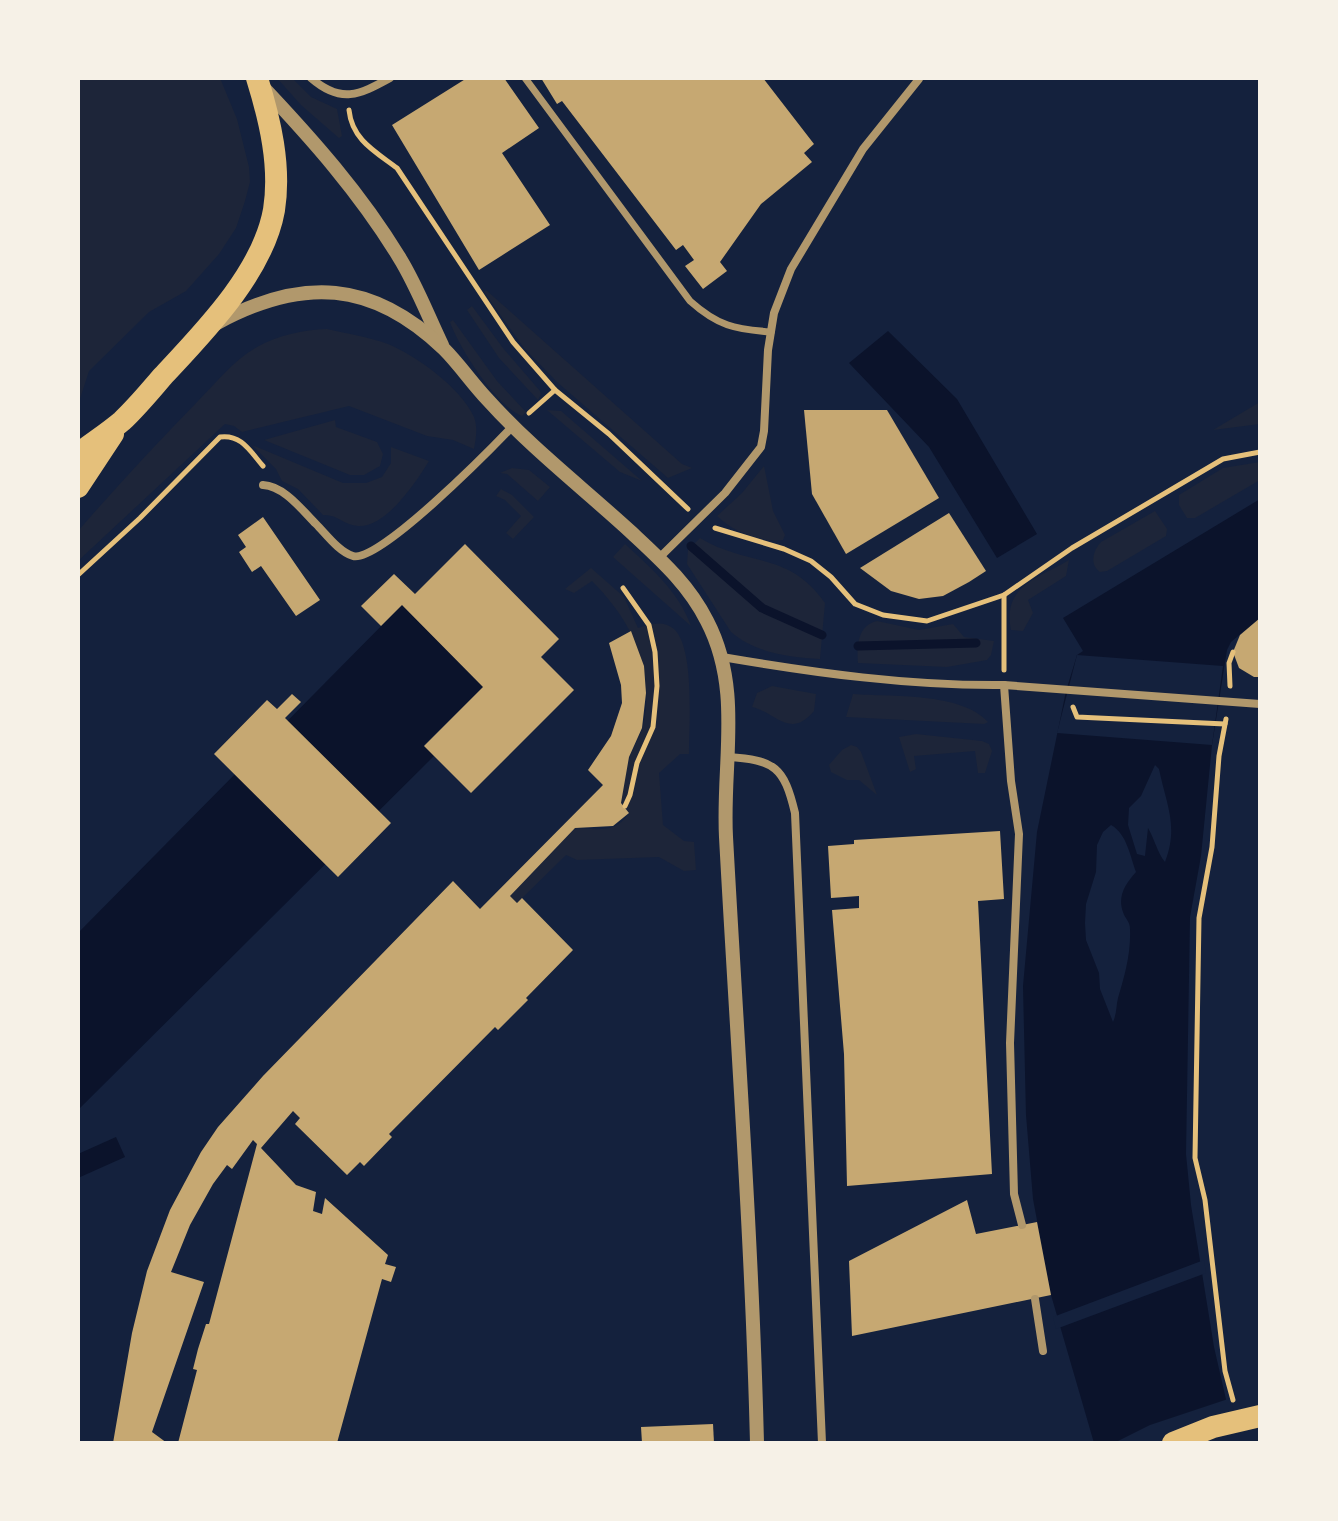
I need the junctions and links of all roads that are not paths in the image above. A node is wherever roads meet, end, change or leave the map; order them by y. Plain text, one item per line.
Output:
1 (311, 78) edge
2 (390, 78) edge
3 (525, 78) edge
4 (919, 78) edge
5 (258, 80) edge
6 (208, 328) junction
7 (771, 332) junction
8 (443, 349) junction
9 (122, 420) junction
10 (512, 427) junction
11 (78, 454) edge
12 (263, 485) dead end
13 (78, 487) edge
14 (659, 558) junction
15 (722, 657) junction
16 (1004, 685) junction
17 (1260, 704) edge
18 (728, 757) junction
19 (1022, 1225) dead end
20 (1035, 1299) dead end
21 (1043, 1351) dead end
22 (1260, 1416) edge
23 (757, 1443) edge
24 (822, 1443) edge
25 (1173, 1443) edge

1 - 2 street
3 - 7 street
4 - 7 street
5 - 6 highway
5 - 8 street
6 - 8 street
6 - 9 highway
7 - 14 street
8 - 10 street
9 - 11 highway
9 - 13 highway
10 - 12 street
10 - 14 street
14 - 15 street
15 - 16 street
15 - 18 street
16 - 17 street
16 - 19 street
18 - 23 street
18 - 24 street
20 - 21 street
22 - 25 highway

